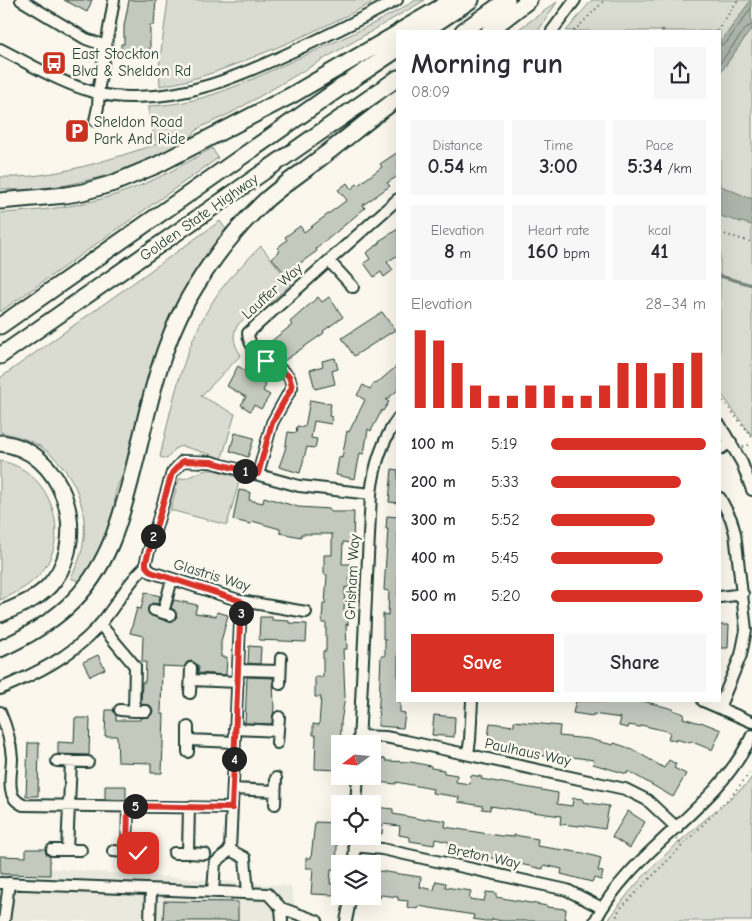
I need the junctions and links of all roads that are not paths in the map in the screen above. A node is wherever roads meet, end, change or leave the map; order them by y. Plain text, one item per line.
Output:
1 (21, 0) edge
2 (114, 0) edge
3 (397, 0) edge
4 (460, 0) edge
5 (471, 0) edge
6 (507, 0) edge
7 (529, 0) edge
8 (575, 0) edge
9 (402, 30) edge
10 (426, 30) edge
11 (464, 30) edge
12 (490, 30) edge
13 (553, 30) edge
14 (396, 34) edge
15 (106, 46) junction
16 (0, 49) edge
17 (396, 50) edge
18 (396, 79) edge
19 (99, 94) junction
20 (396, 100) edge
21 (95, 121) dead end
22 (0, 201) edge
23 (396, 201) edge
24 (329, 260) junction
25 (353, 287) dead end
26 (0, 326) edge
27 (0, 356) edge
28 (396, 422) edge
29 (721, 427) edge
30 (731, 442) junction
31 (0, 443) edge
32 (721, 448) edge
33 (258, 474) junction
34 (752, 490) edge
35 (371, 494) junction
36 (721, 500) edge
37 (146, 566) junction
38 (172, 578) junction
39 (743, 594) junction
40 (721, 597) edge
41 (241, 601) junction
42 (162, 612) dead end
43 (306, 612) dead end
44 (0, 614) edge
45 (100, 624) junction
46 (0, 649) edge
47 (281, 658) dead end
48 (191, 668) dead end
49 (238, 670) junction
50 (280, 670) junction
51 (190, 680) junction
52 (238, 682) junction
53 (280, 684) dead end
54 (0, 689) edge
55 (190, 693) dead end
56 (472, 702) edge
57 (705, 702) edge
58 (719, 708) junction
59 (120, 710) dead end
60 (134, 711) junction
61 (146, 711) dead end
62 (0, 712) edge
63 (279, 718) dead end
64 (752, 722) edge
65 (188, 727) dead end
66 (236, 729) junction
67 (278, 731) junction
68 (360, 735) edge
69 (752, 735) edge
70 (381, 737) edge
71 (188, 740) junction
72 (235, 742) junction
73 (277, 743) dead end
74 (188, 752) dead end
75 (468, 754) junction
76 (57, 761) dead end
77 (71, 761) junction
78 (88, 762) dead end
79 (276, 778) dead end
80 (233, 789) junction
81 (275, 790) junction
82 (275, 804) dead end
83 (69, 805) junction
84 (128, 806) junction
85 (189, 807) junction
86 (232, 808) junction
87 (677, 828) junction
88 (368, 845) edge
89 (52, 850) dead end
90 (67, 850) junction
91 (81, 850) dead end
92 (230, 850) junction
93 (112, 851) dead end
94 (127, 852) junction
95 (138, 853) dead end
96 (174, 853) dead end
97 (188, 853) junction
98 (206, 854) dead end
99 (4, 883) edge
100 (151, 890) junction
101 (213, 892) junction
102 (248, 893) junction
103 (349, 905) edge
104 (281, 908) junction
105 (602, 908) junction
106 (4, 921) edge
107 (150, 921) edge
108 (282, 921) edge
109 (316, 921) edge
110 (346, 921) edge
111 (595, 921) edge

1 - 15 street
2 - 15 street
3 - 19 street
4 - 9 highway
5 - 10 highway
6 - 11 highway
7 - 12 highway
8 - 13 street
14 - 22 highway
15 - 19 street
16 - 19 street
17 - 26 highway, Golden State Highway
18 - 27 highway, Golden State Highway
19 - 21 street
20 - 46 highway
23 - 24 street, Lauffer Way
24 - 25 street
24 - 33 street, Lauffer Way
28 - 35 street, Grisham Way
29 - 30 street
30 - 32 street
30 - 34 street
31 - 44 highway
33 - 35 street
33 - 37 street
35 - 68 street, Grisham Way
36 - 39 street
37 - 38 street, Glastris Way
37 - 45 street
38 - 41 street, Glastris Way
38 - 42 street
39 - 40 street
39 - 58 street
41 - 43 street, Glastris Way
41 - 49 street
45 - 54 street
45 - 60 street
47 - 50 street
48 - 51 street
49 - 50 street
49 - 52 street
50 - 53 street
51 - 52 street
51 - 55 street
52 - 66 street
56 - 75 street
57 - 58 street
58 - 64 street
59 - 60 street
60 - 61 street
62 - 83 street
63 - 67 street
65 - 71 street
66 - 67 street
66 - 72 street
67 - 73 street
69 - 87 street
70 - 75 street, Paulhaus Way
71 - 72 street
71 - 74 street
72 - 80 street
75 - 87 street, Paulhaus Way
76 - 77 street
77 - 78 street
77 - 83 street
79 - 81 street
80 - 81 street
80 - 86 street
81 - 82 street
83 - 84 street
83 - 90 street
84 - 85 street
84 - 94 street
85 - 86 street
85 - 97 street
86 - 92 street
87 - 105 street
88 - 105 street, Breton Way
89 - 90 street
90 - 91 street
92 - 101 street
92 - 102 street
93 - 94 street
94 - 95 street
96 - 97 street
97 - 98 street
99 - 100 street
99 - 106 street
100 - 101 street
100 - 107 street
101 - 102 street
102 - 104 street
103 - 110 street
104 - 108 street
104 - 109 street
105 - 111 street

